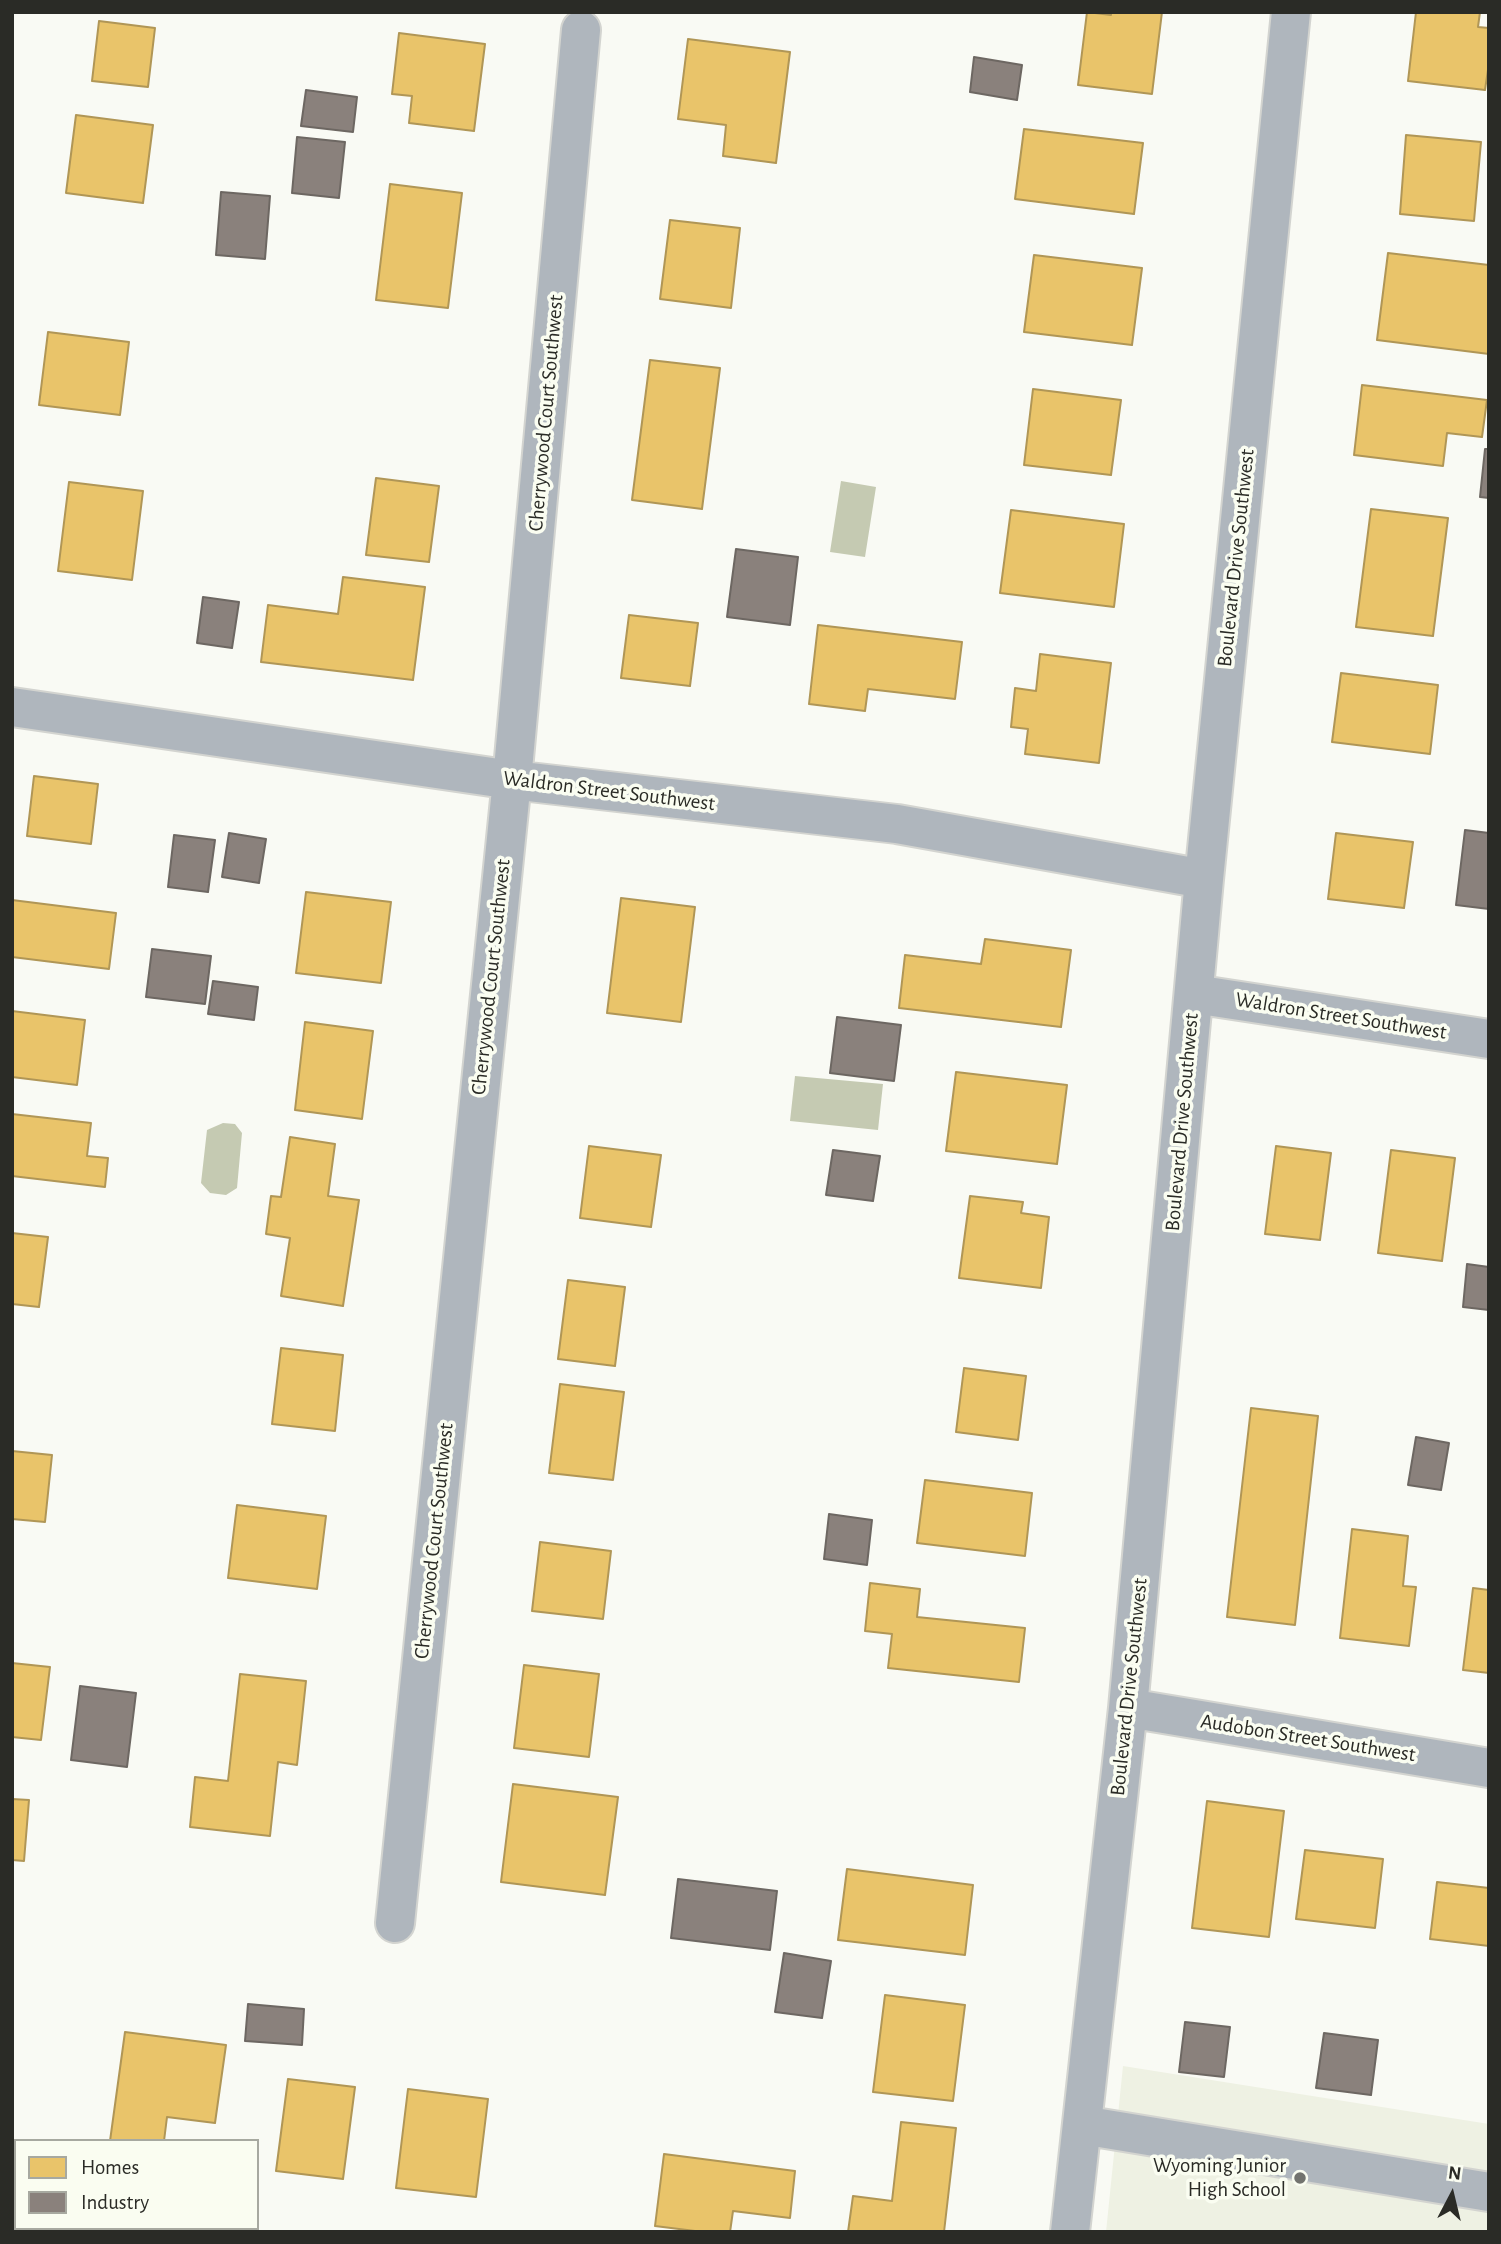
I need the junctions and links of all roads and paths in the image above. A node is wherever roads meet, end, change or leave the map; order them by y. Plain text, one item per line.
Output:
1 (1291, 12) edge
2 (581, 30) dead end
3 (12, 707) edge
4 (512, 780) junction
5 (1204, 879) junction
6 (1194, 994) junction
7 (1489, 1039) edge
8 (1128, 1708) junction
9 (1489, 1768) edge
10 (395, 1923) dead end
11 (1082, 2125) junction
12 (1489, 2192) edge
13 (1070, 2232) edge

1 - 5 street, Boulevard Drive Southwest
2 - 4 street, Cherrywood Court Southwest
3 - 4 street, Waldron Street Southwest
4 - 5 street, Waldron Street Southwest
4 - 10 street, Cherrywood Court Southwest
5 - 6 street, Boulevard Drive Southwest
6 - 7 street, Waldron Street Southwest
6 - 8 street, Boulevard Drive Southwest
8 - 9 street, Audobon Street Southwest
8 - 11 street, Boulevard Drive Southwest
11 - 12 street
11 - 13 street, Boulevard Drive Southwest

